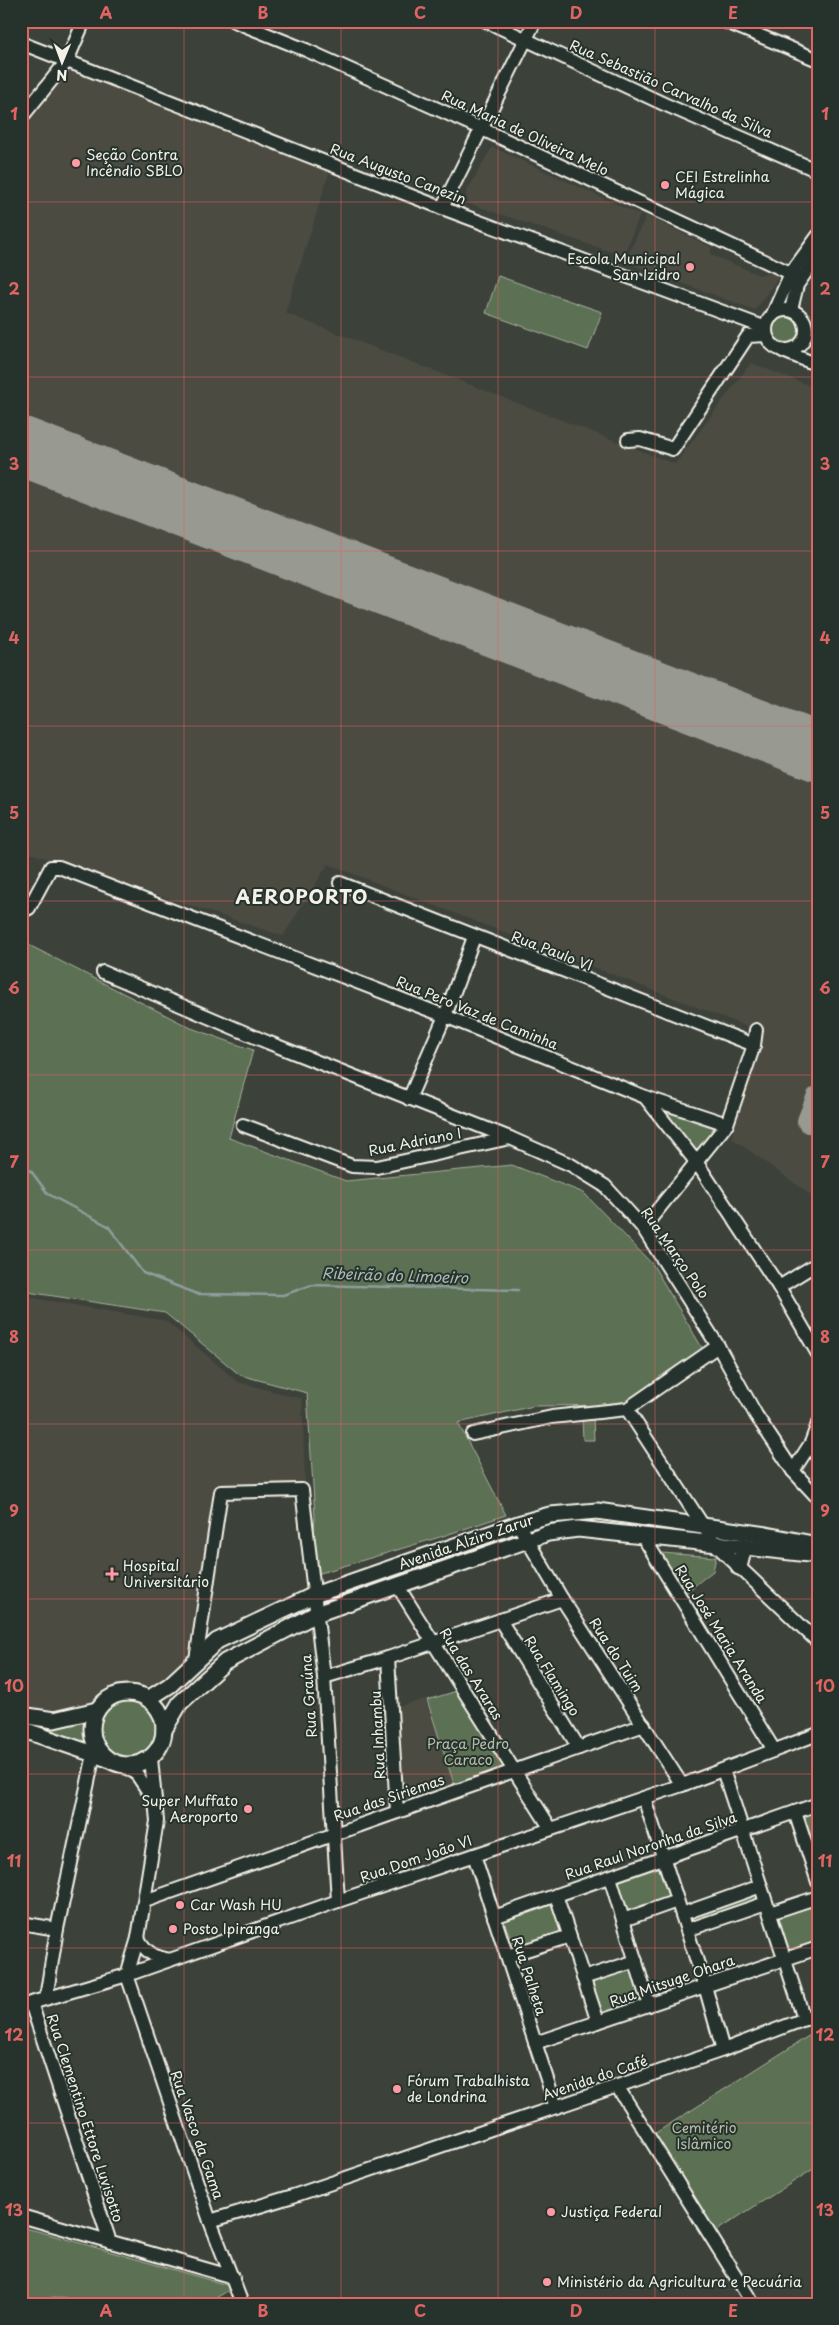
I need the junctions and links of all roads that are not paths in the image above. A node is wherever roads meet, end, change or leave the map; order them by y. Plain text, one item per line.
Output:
1 (84, 21) edge
2 (234, 21) edge
3 (486, 21) edge
4 (535, 21) edge
5 (724, 21) edge
6 (526, 40) junction
7 (21, 44) edge
8 (818, 60) edge
9 (67, 61) junction
10 (21, 118) edge
11 (482, 128) junction
12 (818, 170) edge
13 (442, 208) junction
14 (818, 236) edge
15 (818, 255) edge
16 (796, 275) junction
17 (791, 310) junction
18 (772, 316) junction
19 (805, 322) junction
20 (818, 330) edge
21 (766, 332) junction
22 (783, 351) junction
23 (818, 365) edge
24 (628, 440) dead end
25 (340, 883) dead end
26 (21, 912) edge
27 (474, 937) junction
28 (103, 972) dead end
29 (445, 1016) junction
30 (756, 1030) dead end
31 (754, 1045) junction
32 (645, 1097) junction
33 (409, 1099) junction
34 (727, 1124) junction
35 (243, 1125) dead end
36 (510, 1138) junction
37 (697, 1162) junction
38 (643, 1228) junction
39 (818, 1263) edge
40 (779, 1287) junction
41 (718, 1346) junction
42 (818, 1354) edge
43 (626, 1409) junction
44 (818, 1424) edge
45 (473, 1434) dead end
46 (793, 1471) junction
47 (818, 1498) edge
48 (518, 1524) junction
49 (705, 1527) junction
50 (642, 1535) junction
51 (528, 1540) junction
52 (715, 1544) junction
53 (818, 1545) edge
54 (744, 1547) junction
55 (818, 1555) edge
56 (739, 1567) junction
57 (397, 1585) junction
58 (314, 1594) junction
59 (562, 1599) junction
60 (316, 1614) junction
61 (500, 1620) junction
62 (433, 1642) junction
63 (818, 1642) edge
64 (388, 1658) junction
65 (196, 1660) junction
66 (324, 1677) junction
67 (148, 1699) junction
68 (97, 1710) junction
69 (21, 1716) edge
70 (644, 1725) junction
71 (21, 1729) edge
72 (164, 1730) junction
73 (818, 1734) edge
74 (579, 1748) junction
75 (774, 1750) junction
76 (94, 1754) junction
77 (150, 1758) junction
78 (117, 1763) junction
79 (514, 1770) junction
80 (723, 1770) junction
81 (682, 1785) junction
82 (644, 1798) junction
83 (818, 1804) edge
84 (156, 1806) junction
85 (397, 1812) junction
86 (795, 1812) junction
87 (551, 1829) junction
88 (744, 1830) junction
89 (333, 1834) junction
90 (474, 1855) junction
91 (814, 1856) edge
92 (663, 1858) junction
93 (610, 1877) junction
94 (818, 1882) edge
95 (761, 1886) junction
96 (556, 1895) junction
97 (818, 1897) edge
98 (338, 1900) junction
99 (145, 1901) junction
100 (677, 1901) junction
101 (768, 1908) junction
102 (682, 1914) junction
103 (494, 1917) junction
104 (623, 1920) junction
105 (21, 1923) edge
106 (57, 1929) junction
107 (687, 1930) junction
108 (570, 1936) junction
109 (138, 1938) junction
110 (818, 1948) edge
111 (507, 1956) junction
112 (784, 1959) junction
113 (170, 1960) junction
114 (636, 1961) junction
115 (127, 1975) junction
116 (583, 1978) junction
117 (705, 1986) junction
118 (46, 1998) junction
119 (26, 2004) edge
120 (649, 2005) junction
121 (818, 2014) edge
122 (804, 2019) junction
123 (598, 2022) junction
124 (535, 2043) junction
125 (723, 2050) junction
126 (617, 2086) junction
127 (556, 2107) junction
128 (21, 2216) edge
129 (210, 2221) junction
130 (110, 2242) junction
131 (233, 2277) junction
132 (242, 2304) edge
133 (752, 2304) edge

1 - 9 street
2 - 11 street, Rua Maria de Oliveira Melo
3 - 6 street, Rua Sebastião Carvalho da Silva
4 - 6 street
5 - 8 street
6 - 11 street
6 - 12 street, Rua Sebastião Carvalho da Silva
7 - 9 street, Rua Augusto Canezin
9 - 10 street
9 - 13 street, Rua Augusto Canezin
11 - 13 street
11 - 16 street, Rua Maria de Oliveira Melo
13 - 21 street, Rua Augusto Canezin
14 - 16 street
15 - 16 street
16 - 17 street
16 - 18 street
17 - 18 street
17 - 19 street
18 - 21 street
19 - 20 street
19 - 22 street
21 - 22 street
21 - 24 street
22 - 23 street
25 - 27 street, Rua Paulo VI
26 - 29 street, Rua Pero Vaz de Caminha
27 - 29 street
27 - 31 street, Rua Paulo VI
28 - 33 street, Rua Março Polo
29 - 32 street, Rua Pero Vaz de Caminha
29 - 33 street
30 - 31 street
31 - 34 street
32 - 34 street, Rua Pero Vaz de Caminha
32 - 37 street, Rua Pero Vaz de Caminha
33 - 36 street, Rua Março Polo
34 - 37 street
35 - 36 street, Rua Adriano I
36 - 38 street, Rua Março Polo
37 - 38 street
37 - 40 street, Rua Pero Vaz de Caminha
38 - 41 street, Rua Março Polo
39 - 40 street
40 - 42 street, Rua Pero Vaz de Caminha
41 - 43 street
41 - 46 street, Rua Março Polo
43 - 45 street
43 - 49 street
44 - 46 street
46 - 47 street, Rua Março Polo
48 - 49 main road, Avenida Alziro Zarur
48 - 51 street, Rua do Tuim
48 - 58 main road, Avenida Alziro Zarur
49 - 52 street
49 - 53 main road, Avenida Alziro Zarur
50 - 51 main road, Avenida Alziro Zarur
50 - 52 main road, Avenida Alziro Zarur
50 - 75 street, Rua José Maria Aranda
51 - 57 main road, Avenida Alziro Zarur
51 - 59 street, Rua do Tuim
52 - 54 main road, Avenida Alziro Zarur
52 - 56 street
54 - 55 main road, Avenida Alziro Zarur
54 - 56 main road
56 - 63 street
57 - 60 main road, Avenida Alziro Zarur
57 - 62 street, Rua das Araras
58 - 60 street, Rua Graúna
58 - 65 main road, Avenida Alziro Zarur
58 - 65 street, Rua Graúna
59 - 61 street
59 - 70 street, Rua do Tuim
60 - 66 street, Rua Graúna
60 - 72 main road, Avenida Alziro Zarur
61 - 62 street
61 - 74 street, Rua Flamingo
62 - 64 street
62 - 79 street, Rua das Araras
64 - 66 street
64 - 85 street, Rua Inhambu
65 - 67 main road, Avenida Alziro Zarur
66 - 89 street, Rua Graúna
67 - 68 main road
67 - 72 main road
68 - 69 main road
68 - 78 main road
70 - 74 street, Rua das Siriemas
70 - 81 street, Rua do Tuim
71 - 76 main road
72 - 77 main road
73 - 75 street, Rua Dom João VI
74 - 79 street, Rua das Siriemas
75 - 80 street, Rua Dom João VI
76 - 78 main road
76 - 106 street
77 - 78 main road
77 - 84 street
78 - 84 street
79 - 85 street, Rua das Siriemas
79 - 87 street, Rua das Araras
80 - 81 street, Rua Dom João VI
80 - 88 street
81 - 82 street, Rua Dom João VI
82 - 87 street, Rua Dom João VI
82 - 92 street
83 - 86 street, Rua Raul Noronha da Silva
84 - 99 street
85 - 89 street, Rua das Siriemas
86 - 88 street, Rua Raul Noronha da Silva
86 - 91 street
87 - 90 street, Rua Dom João VI
88 - 92 street, Rua Raul Noronha da Silva
88 - 95 street
89 - 98 street, Rua Graúna
89 - 99 street, Rua das Siriemas
90 - 98 street, Rua Dom João VI
90 - 103 street, Rua Palheta
91 - 94 street
92 - 93 street, Rua Raul Noronha da Silva
92 - 100 street
93 - 96 street, Rua Raul Noronha da Silva
93 - 104 street
95 - 101 street
95 - 102 street
96 - 103 street, Rua Raul Noronha da Silva
96 - 108 street
97 - 101 street
98 - 113 street, Rua Dom João VI
99 - 109 street
100 - 102 street
100 - 104 street
101 - 107 street
101 - 112 street
102 - 107 street
103 - 111 street, Rua Palheta
104 - 114 street
105 - 106 street
106 - 118 street
107 - 117 street
108 - 111 street
108 - 116 street
109 - 113 street
109 - 115 street
110 - 112 street, Rua Mitsuge Ohara
111 - 124 street, Rua Palheta
112 - 117 street, Rua Mitsuge Ohara
112 - 122 street
113 - 115 street, Rua Dom João VI
114 - 116 street
114 - 120 street
115 - 118 street, Rua Dom João VI
115 - 129 street, Rua Vasco da Gama
116 - 123 street
117 - 120 street, Rua Mitsuge Ohara
117 - 125 street
118 - 119 street, Rua Dom João VI
119 - 130 street, Rua Clementino Ettore Luvisotto
120 - 123 street, Rua Mitsuge Ohara
121 - 122 street, Avenida do Café
122 - 125 street, Avenida do Café
123 - 124 street, Rua Mitsuge Ohara
124 - 127 street, Rua Palheta
125 - 126 street, Avenida do Café
126 - 127 street, Avenida do Café
126 - 133 street
127 - 129 street, Avenida do Café
128 - 130 street
129 - 131 street, Rua Vasco da Gama
130 - 131 street
131 - 132 street, Rua Vasco da Gama

